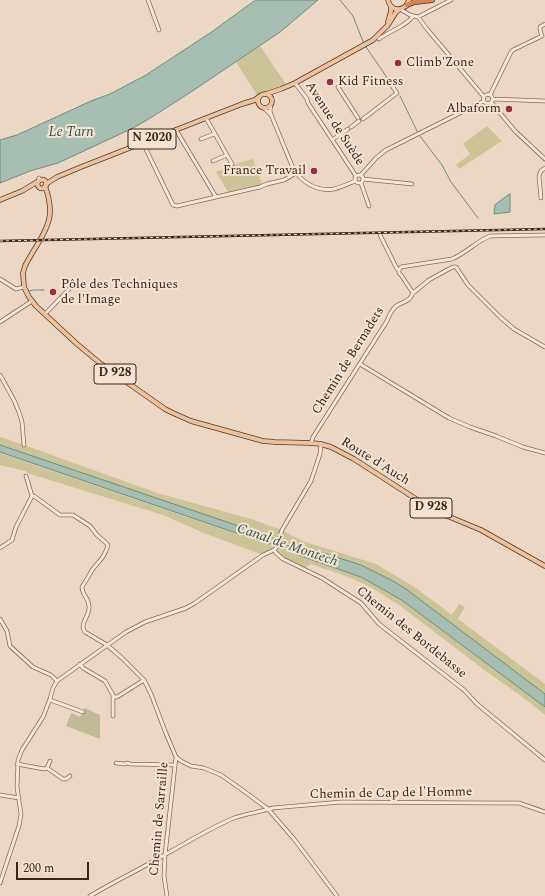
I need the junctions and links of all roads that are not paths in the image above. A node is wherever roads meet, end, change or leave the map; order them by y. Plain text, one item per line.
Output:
1 (148, 0) edge
2 (388, 0) edge
3 (414, 0) edge
4 (418, 0) edge
5 (432, 0) edge
6 (451, 0) edge
7 (407, 4) edge
8 (391, 7) junction
9 (400, 10) junction
10 (408, 14) junction
11 (413, 16) junction
12 (418, 17) junction
13 (545, 24) edge
14 (384, 29) junction
15 (159, 30) dead end
16 (379, 39) dead end
17 (295, 82) junction
18 (388, 84) dead end
19 (338, 87) dead end
20 (281, 89) junction
21 (266, 94) junction
22 (490, 95) junction
23 (260, 96) junction
24 (484, 97) junction
25 (484, 101) junction
26 (492, 101) junction
27 (545, 101) edge
28 (272, 102) junction
29 (246, 103) junction
30 (262, 107) junction
31 (272, 117) junction
32 (206, 118) junction
33 (360, 119) junction
34 (176, 130) junction
35 (214, 134) junction
36 (201, 139) dead end
37 (332, 140) junction
38 (143, 143) junction
39 (227, 155) junction
40 (545, 159) edge
41 (214, 161) dead end
42 (232, 164) dead end
43 (545, 168) edge
44 (296, 173) junction
45 (356, 176) junction
46 (362, 177) junction
47 (355, 181) junction
48 (361, 182) junction
49 (41, 184) junction
50 (412, 184) dead end
51 (216, 197) junction
52 (541, 198) dead end
53 (0, 200) edge
54 (369, 206) dead end
55 (380, 234) dead end
56 (545, 235) edge
57 (399, 270) junction
58 (0, 279) edge
59 (74, 284) dead end
60 (24, 287) junction
61 (414, 293) junction
62 (32, 301) junction
63 (45, 314) junction
64 (0, 322) edge
65 (545, 347) edge
66 (360, 364) junction
67 (0, 375) edge
68 (311, 443) junction
69 (321, 444) junction
70 (24, 445) dead end
71 (545, 453) edge
72 (26, 476) dead end
73 (32, 496) junction
74 (0, 548) edge
75 (275, 548) junction
76 (545, 566) edge
77 (0, 619) edge
78 (108, 645) junction
79 (80, 664) junction
80 (57, 680) junction
81 (144, 680) junction
82 (113, 697) junction
83 (50, 700) junction
84 (83, 712) dead end
85 (113, 716) dead end
86 (176, 757) junction
87 (545, 760) edge
88 (50, 761) dead end
89 (116, 763) dead end
90 (17, 764) junction
91 (175, 765) junction
92 (47, 768) junction
93 (70, 776) dead end
94 (0, 795) edge
95 (19, 798) junction
96 (268, 809) junction
97 (545, 812) edge
98 (165, 855) junction
99 (0, 883) edge
100 (90, 896) edge
101 (167, 896) edge
102 (337, 896) edge

1 - 15 street
2 - 8 main road
3 - 4 highway
5 - 7 highway
6 - 12 street
7 - 9 main road
7 - 10 street
8 - 9 main road
8 - 14 main road
9 - 10 street
9 - 14 main road
10 - 11 street
11 - 12 street
11 - 16 street
12 - 24 street
13 - 22 street
14 - 17 main road
17 - 20 main road
17 - 37 street, Avenue de Suède
18 - 33 street
19 - 33 street
20 - 21 main road
20 - 28 main road
21 - 23 main road
21 - 28 main road
22 - 24 street
22 - 26 street
23 - 29 main road
23 - 30 main road
24 - 25 street
25 - 26 street
25 - 46 street
26 - 27 street
26 - 40 street
28 - 30 main road
28 - 31 street
29 - 30 main road
29 - 32 main road, N 2020
30 - 31 street
31 - 44 street
32 - 34 main road, N 2020
32 - 35 street
33 - 37 street
34 - 38 main road, N 2020
34 - 51 street
35 - 36 street
35 - 39 street
37 - 45 street, Avenue de Suède
38 - 49 main road, N 2020
38 - 51 street
39 - 41 street
39 - 42 street
43 - 52 street
44 - 47 street
44 - 51 street
45 - 46 street
45 - 47 street
46 - 48 street
46 - 50 street
47 - 48 street
48 - 54 street
49 - 53 main road
49 - 60 main road
55 - 57 street
56 - 57 street
57 - 61 street
58 - 60 street
59 - 63 street
60 - 62 main road, D 928
61 - 65 street, Chemin de Bernadets
61 - 66 street, Chemin de Bernadets
62 - 63 main road, D 928
62 - 64 street
63 - 68 main road, D 928
66 - 68 street, Chemin de Bernadets
66 - 71 street
67 - 70 street
68 - 69 main road, D 928
69 - 75 street
69 - 76 main road, Route d'Auch / D 928
72 - 73 street
73 - 74 street
73 - 78 street, Chemin de Sarraille
75 - 78 street
75 - 87 street, Chemin des Bordebasse
77 - 80 street
78 - 79 street
78 - 81 street, Chemin de Sarraille
79 - 80 street
79 - 82 street
80 - 83 street
81 - 82 street
81 - 86 street, Chemin de Sarraille
82 - 85 street
83 - 84 street
83 - 90 street
86 - 91 street, Chemin de Sarraille
86 - 96 street
88 - 92 street
89 - 91 street
90 - 92 street
90 - 95 street
91 - 98 street, Chemin de Sarraille
92 - 93 street
94 - 95 street
95 - 99 street
96 - 97 street, Chemin de Cap de l'Homme
96 - 98 street, Chemin de Cap de l'Homme
96 - 102 street
98 - 100 street, Chemin de Cap de l'Homme
98 - 101 street, Chemin de Sarraille

